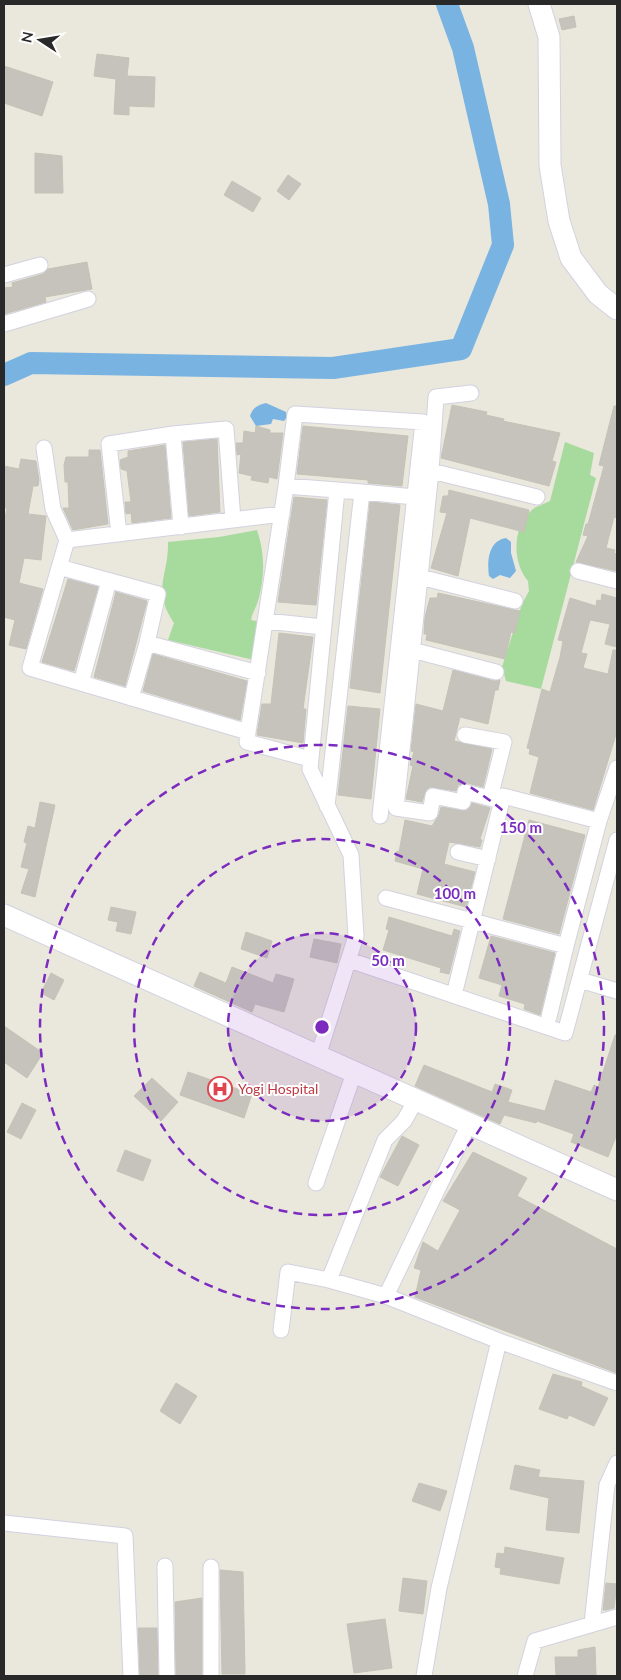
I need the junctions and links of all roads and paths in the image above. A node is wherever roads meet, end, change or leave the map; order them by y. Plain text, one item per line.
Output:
1 (539, 4) edge
2 (40, 265) dead end
3 (4, 275) edge
4 (88, 299) dead end
5 (617, 310) edge
6 (4, 324) edge
7 (471, 393) dead end
8 (173, 434) junction
9 (44, 448) dead end
10 (431, 471) junction
11 (286, 486) junction
12 (337, 490) junction
13 (362, 492) junction
14 (415, 497) junction
15 (538, 497) dead end
16 (282, 514) junction
17 (234, 520) junction
18 (181, 526) junction
19 (119, 534) junction
20 (67, 540) junction
21 (59, 568) junction
22 (578, 571) dead end
23 (420, 577) junction
24 (109, 581) junction
25 (617, 581) edge
26 (515, 601) dead end
27 (266, 621) junction
28 (323, 627) junction
29 (147, 643) junction
30 (412, 650) junction
31 (496, 672) dead end
32 (258, 673) junction
33 (81, 683) junction
34 (131, 698) junction
35 (248, 732) junction
36 (465, 735) dead end
37 (310, 759) junction
38 (617, 768) edge
39 (496, 799) junction
40 (327, 808) junction
41 (380, 816) dead end
42 (599, 821) junction
43 (617, 840) edge
44 (458, 852) dead end
45 (488, 859) junction
46 (386, 898) dead end
47 (4, 915) edge
48 (473, 921) junction
49 (566, 946) junction
50 (349, 960) junction
51 (580, 980) junction
52 (617, 991) edge
53 (454, 995) junction
54 (549, 1016) dead end
55 (318, 1056) junction
56 (354, 1073) junction
57 (416, 1100) junction
58 (469, 1124) junction
59 (316, 1183) dead end
60 (617, 1190) edge
61 (329, 1280) junction
62 (386, 1296) junction
63 (281, 1330) dead end
64 (499, 1342) junction
65 (617, 1383) edge
66 (617, 1462) edge
67 (4, 1523) edge
68 (165, 1566) dead end
69 (211, 1567) dead end
70 (617, 1617) edge
71 (592, 1624) junction
72 (131, 1676) edge
73 (167, 1676) edge
74 (211, 1676) edge
75 (424, 1676) edge
76 (525, 1676) edge

1 - 5 main road
2 - 3 street
4 - 6 street
7 - 10 street
8 - 17 street
8 - 18 street
8 - 19 street
9 - 20 street
10 - 15 street
10 - 23 street
11 - 12 street
11 - 14 street
11 - 16 street
12 - 13 street
12 - 28 street
13 - 14 street
13 - 40 street
14 - 41 street
16 - 17 street
16 - 27 street
17 - 18 street
18 - 19 street
19 - 20 street
20 - 21 street
21 - 24 street
21 - 33 street
22 - 25 street
23 - 26 street
23 - 30 street
24 - 29 street
24 - 33 street
27 - 28 street
27 - 32 street
28 - 37 street
29 - 32 street
29 - 34 street
30 - 31 street
30 - 39 street
32 - 35 street
33 - 34 street
34 - 35 street
35 - 37 street
36 - 39 street
37 - 40 street
38 - 42 street
39 - 42 street
39 - 45 street
40 - 50 street
42 - 49 street
43 - 51 street
44 - 45 street
45 - 48 street
46 - 48 street
47 - 55 main road
48 - 49 street
48 - 53 street
49 - 54 street
50 - 53 street
50 - 55 street
51 - 52 street
51 - 53 street
55 - 56 main road
56 - 57 main road
56 - 59 street
57 - 58 main road
57 - 61 street
58 - 60 main road
58 - 62 street
61 - 62 street
61 - 63 street
62 - 64 street
64 - 65 street
64 - 75 street
66 - 71 street
67 - 72 street
68 - 73 street
69 - 74 street
70 - 71 street
71 - 76 street

